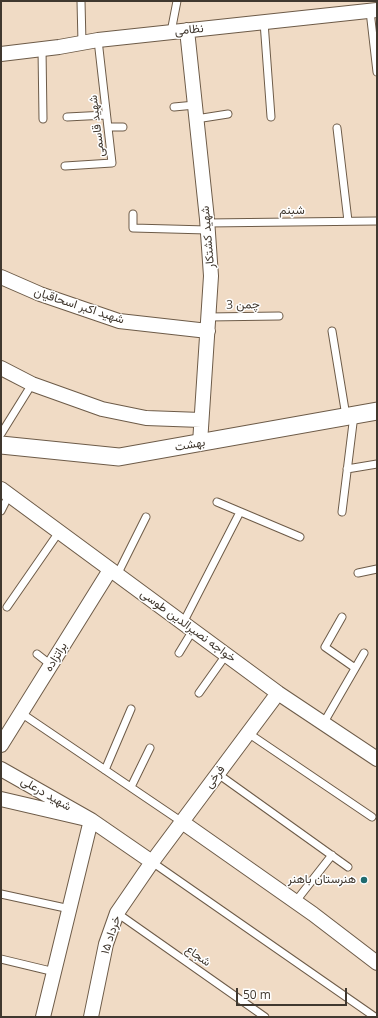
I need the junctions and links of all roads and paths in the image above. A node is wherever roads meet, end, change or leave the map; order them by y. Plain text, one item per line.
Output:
1 (81, 1) edge
2 (178, 1) edge
3 (374, 8) edge
4 (264, 22) junction
5 (187, 30) junction
6 (171, 32) junction
7 (98, 40) junction
8 (82, 43) junction
9 (42, 49) junction
10 (1, 54) edge
11 (377, 72) edge
12 (174, 107) dead end
13 (196, 112) junction
14 (228, 114) dead end
15 (106, 115) junction
16 (270, 117) dead end
17 (67, 118) dead end
18 (43, 119) dead end
19 (108, 127) junction
20 (123, 127) dead end
21 (337, 128) dead end
22 (65, 166) dead end
23 (133, 214) dead end
24 (348, 221) junction
25 (377, 221) edge
26 (207, 226) junction
27 (1, 277) edge
28 (279, 316) dead end
29 (208, 324) junction
30 (332, 331) dead end
31 (1, 368) edge
32 (32, 384) junction
33 (377, 411) edge
34 (350, 416) junction
35 (201, 420) junction
36 (1, 434) edge
37 (200, 443) junction
38 (1, 445) edge
39 (377, 464) edge
40 (347, 469) junction
41 (5, 492) edge
42 (217, 502) dead end
43 (1, 511) edge
44 (240, 512) junction
45 (342, 512) dead end
46 (146, 517) dead end
47 (59, 532) junction
48 (300, 537) dead end
49 (377, 569) edge
50 (114, 572) junction
51 (358, 573) dead end
52 (7, 607) dead end
53 (342, 617) dead end
54 (188, 627) junction
55 (364, 653) dead end
56 (37, 654) dead end
57 (179, 654) dead end
58 (226, 655) junction
59 (51, 665) junction
60 (355, 668) junction
61 (199, 693) dead end
62 (278, 693) junction
63 (131, 710) dead end
64 (21, 713) junction
65 (323, 724) junction
66 (248, 733) junction
67 (1, 745) edge
68 (150, 748) dead end
69 (376, 756) edge
70 (1, 769) edge
71 (105, 770) junction
72 (218, 774) junction
73 (131, 787) junction
74 (1, 799) edge
75 (372, 817) dead end
76 (91, 820) junction
77 (182, 822) junction
78 (332, 855) junction
79 (152, 862) junction
80 (348, 867) dead end
81 (1, 894) edge
82 (296, 901) junction
83 (70, 909) junction
84 (117, 913) junction
85 (1, 959) edge
86 (377, 963) edge
87 (55, 972) junction
88 (43, 1017) edge
89 (91, 1017) edge
90 (265, 1017) edge
91 (374, 1017) edge

1 - 8 lane
2 - 6 lane
3 - 4 street, نظامی
3 - 11 lane
4 - 5 street, نظامی
4 - 16 lane
5 - 6 street, نظامی
5 - 13 street, شهید کشتکار
6 - 7 street, نظامی
7 - 8 street, نظامی
7 - 15 lane, شهید قاسمی
8 - 9 street, نظامی
9 - 10 street, نظامی
9 - 18 lane
12 - 13 lane
13 - 14 lane
13 - 26 street, شهید کشتکار
15 - 17 lane
15 - 19 lane, شهید قاسمی
19 - 20 lane
19 - 22 lane, شهید قاسمی
21 - 24 lane
23 - 26 lane, شبنم
24 - 25 lane, شبنم
24 - 26 lane, شبنم
26 - 29 street, شهید کشتکار
27 - 29 street, شهید اکبر اسحاقیان
28 - 29 lane, چمن 3
29 - 35 street, شهید کشتکار
30 - 34 lane
31 - 32 street, بهشت
32 - 35 street, بهشت
32 - 36 lane
33 - 34 street, بهشت
34 - 37 street, بهشت
34 - 40 lane
35 - 37 street, شهید کشتکار
37 - 38 street, بهشت
39 - 40 lane
40 - 45 lane
41 - 43 lane
41 - 47 street, خواجه نصیرالدین طوسی
42 - 44 lane
44 - 48 lane
44 - 54 lane
46 - 50 lane
47 - 50 street, خواجه نصیرالدین طوسی
47 - 52 lane
49 - 51 lane
50 - 54 street, خواجه نصیرالدین طوسی
50 - 59 street, براتزاده
53 - 60 lane
54 - 57 lane
54 - 58 street, خواجه نصیرالدین طوسی
55 - 60 lane
56 - 59 lane
58 - 61 lane
58 - 62 street, خواجه نصیرالدین طوسی
59 - 64 street, براتزاده
60 - 65 lane
62 - 65 street, خواجه نصیرالدین طوسی
62 - 66 street, فرخی
63 - 71 lane
64 - 67 street, براتزاده
64 - 71 lane
65 - 69 street, خواجه نصیرالدین طوسی
66 - 72 street, فرخی
66 - 75 lane
68 - 73 lane
70 - 76 street, شهید درعلی
71 - 73 lane
72 - 77 street, فرخی
72 - 78 lane
73 - 77 lane
74 - 76 street
76 - 79 street, شهید درعلی
76 - 83 street
77 - 79 street, فرخی
77 - 82 street
78 - 80 lane
78 - 82 lane
79 - 84 street, ۱۵ خرداد
79 - 91 lane
81 - 83 lane
82 - 86 street
83 - 87 street
84 - 89 street, ۱۵ خرداد
84 - 90 lane, شجاع
85 - 87 lane
87 - 88 street

